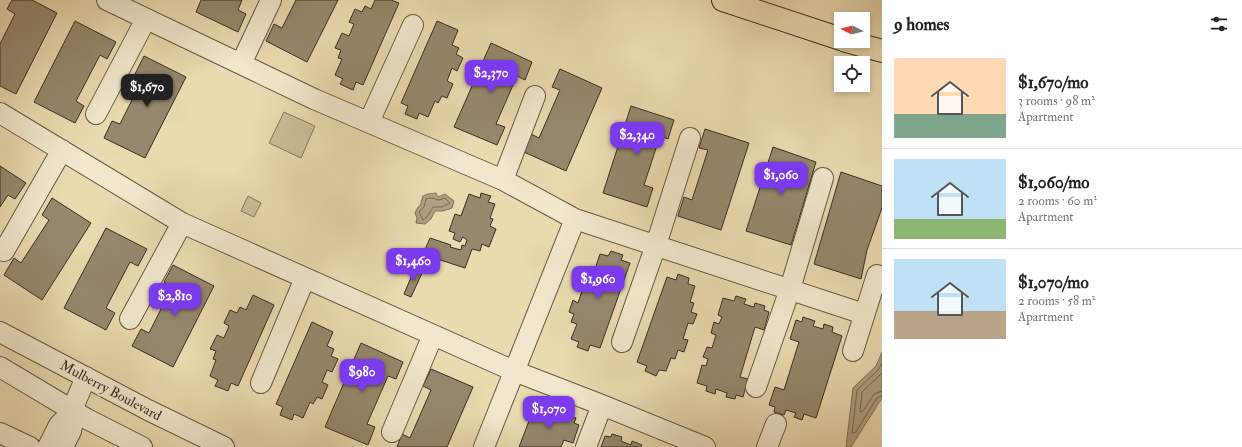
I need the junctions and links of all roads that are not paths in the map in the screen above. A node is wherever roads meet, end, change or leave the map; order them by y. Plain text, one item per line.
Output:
1 (107, 0) edge
2 (271, 0) edge
3 (723, 0) edge
4 (146, 19) junction
5 (413, 25) dead end
6 (834, 37) edge
7 (866, 48) edge
8 (882, 61) edge
9 (242, 64) junction
10 (535, 96) dead end
11 (0, 114) edge
12 (96, 114) dead end
13 (369, 122) junction
14 (690, 138) dead end
15 (62, 150) junction
16 (823, 178) dead end
17 (503, 180) junction
18 (575, 219) junction
19 (182, 223) junction
20 (656, 245) junction
21 (4, 251) dead end
22 (876, 275) dead end
23 (305, 278) junction
24 (790, 289) junction
25 (864, 314) junction
26 (130, 319) dead end
27 (0, 332) edge
28 (433, 335) junction
29 (622, 342) dead end
30 (852, 351) dead end
31 (0, 367) edge
32 (514, 371) junction
33 (86, 377) junction
34 (261, 383) dead end
35 (756, 387) dead end
36 (602, 405) junction
37 (71, 414) junction
38 (776, 424) dead end
39 (392, 432) dead end
40 (0, 433) edge
41 (675, 441) edge
42 (30, 447) edge
43 (48, 447) edge
44 (63, 447) edge
45 (142, 447) edge
46 (224, 447) edge
47 (484, 447) edge
48 (586, 447) edge
49 (705, 447) edge
50 (767, 447) edge

1 - 4 street
2 - 9 street
3 - 6 highway
4 - 9 street
4 - 12 street
5 - 13 street
7 - 8 highway
9 - 13 street
10 - 17 street
11 - 15 street
13 - 17 street
14 - 20 street
15 - 19 street
15 - 21 street
16 - 24 street
17 - 18 street
18 - 20 street
18 - 32 street
19 - 23 street
19 - 26 street
20 - 24 street
20 - 29 street
22 - 25 street
23 - 28 street
23 - 34 street
24 - 25 street
24 - 35 street
25 - 30 street
27 - 33 street, Mulberry Boulevard
28 - 32 street
28 - 39 street
31 - 37 street
32 - 36 street
32 - 47 street
33 - 37 street
33 - 46 street, Mulberry Boulevard
36 - 41 street
36 - 48 street
37 - 43 street
37 - 44 street
37 - 45 street
38 - 50 street
40 - 42 street
41 - 49 street

